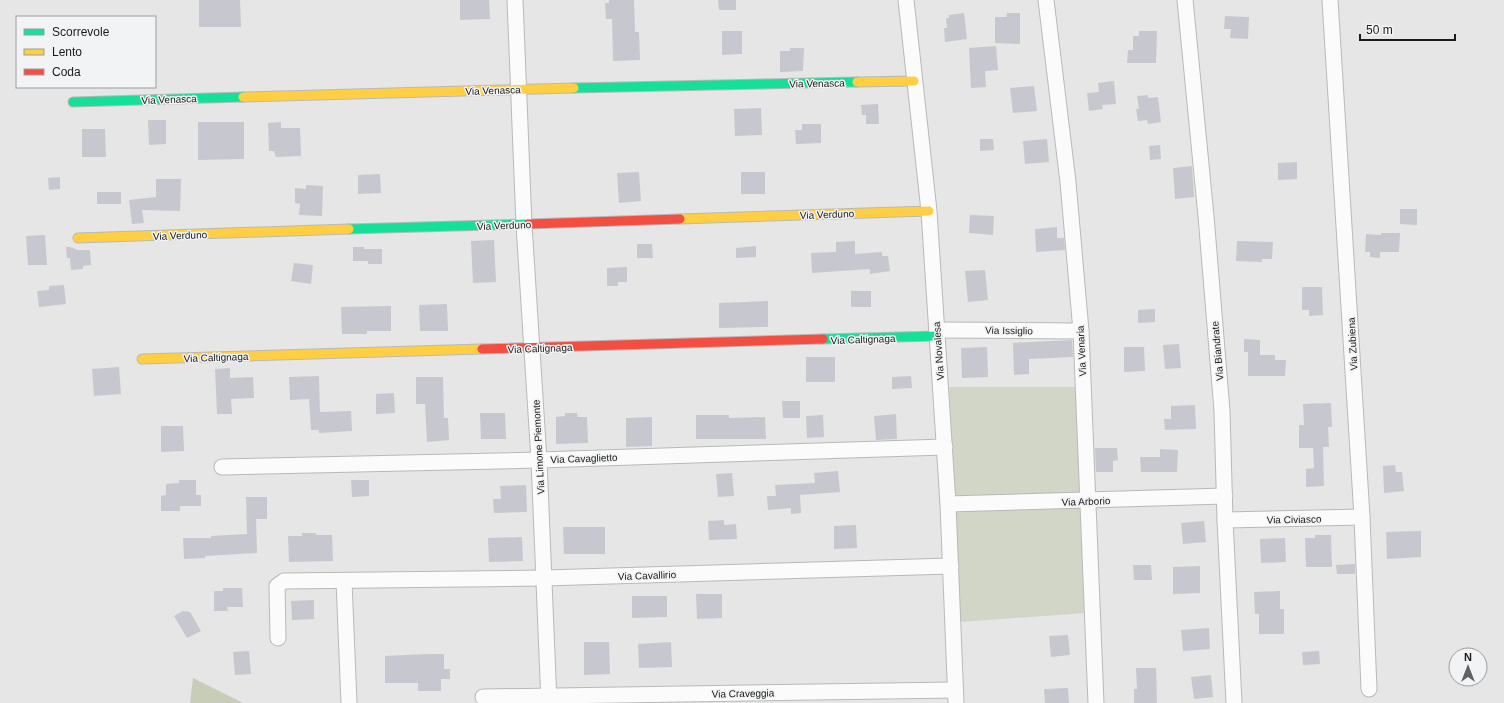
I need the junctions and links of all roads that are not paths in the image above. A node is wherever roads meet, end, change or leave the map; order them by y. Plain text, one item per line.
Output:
1 (516, 0) edge
2 (906, 0) edge
3 (1046, 0) edge
4 (1185, 0) edge
5 (1330, 0) edge
6 (914, 81) junction
7 (519, 89) junction
8 (73, 102) dead end
9 (929, 211) junction
10 (524, 225) junction
11 (78, 238) dead end
12 (1081, 331) junction
13 (937, 333) junction
14 (532, 348) junction
15 (142, 358) dead end
16 (945, 447) junction
17 (539, 460) junction
18 (222, 467) dead end
19 (1225, 496) junction
20 (1088, 501) junction
21 (948, 504) junction
22 (1362, 517) junction
23 (1225, 520) junction
24 (950, 566) junction
25 (544, 578) junction
26 (344, 581) junction
27 (278, 638) dead end
28 (1369, 689) dead end
29 (955, 696) edge
30 (483, 697) dead end
31 (549, 700) edge
32 (349, 703) edge
33 (1096, 703) edge
34 (1234, 703) edge

1 - 7 street, Via Limone Piemonte
2 - 6 street, Via Novalesa
3 - 12 street, Via Venaria
4 - 19 street, Via Biandrate
5 - 22 street, Via Zubiena
6 - 7 street, Via Venasca
6 - 9 street, Via Novalesa
7 - 8 street, Via Venasca
7 - 10 street, Via Limone Piemonte
9 - 10 street, Via Verduno
9 - 13 street, Via Novalesa
10 - 11 street, Via Verduno
10 - 14 street, Via Limone Piemonte
12 - 13 street, Via Issiglio
12 - 20 street, Via Venaria
13 - 14 street, Via Caltignaga
13 - 16 street, Via Novalesa
14 - 15 street, Via Caltignaga
14 - 17 street, Via Limone Piemonte
16 - 17 street, Via Cavaglietto
16 - 21 street, Via Novalesa
17 - 18 street, Via Cavaglietto
17 - 25 street, Via Limone Piemonte
19 - 20 street, Via Arborio
19 - 23 street, Via Biandrate
20 - 21 street, Via Arborio
20 - 33 street, Via Venaria
21 - 24 street, Via Novalesa
22 - 23 street, Via Civiasco
22 - 28 street, Via Zubiena
23 - 34 street, Via Biandrate
24 - 25 street, Via Cavallirio
24 - 29 street, Via Novalesa
25 - 26 street, Via Cavallirio
25 - 31 street, Via Limone Piemonte
26 - 27 street, Via Cavallirio
26 - 32 street
29 - 31 street, Via Craveggia
30 - 31 street, Via Craveggia

